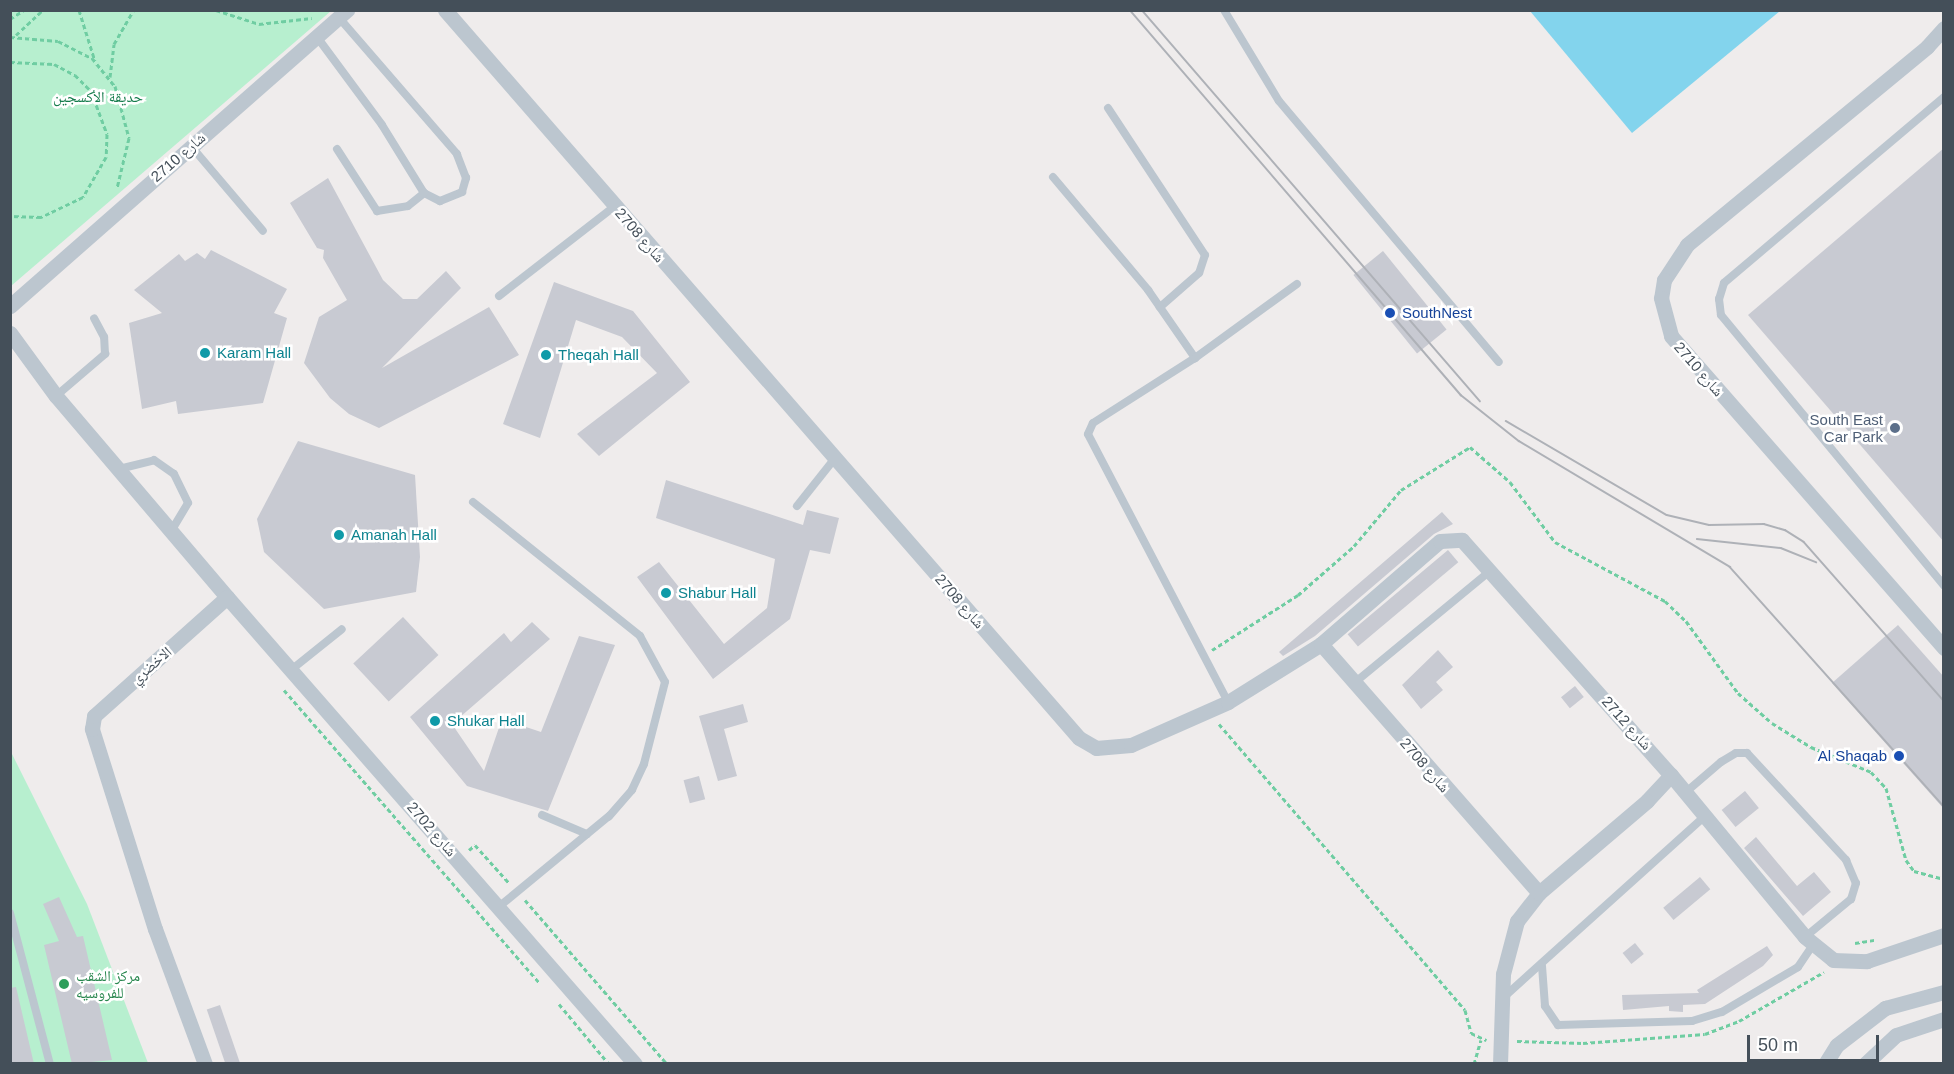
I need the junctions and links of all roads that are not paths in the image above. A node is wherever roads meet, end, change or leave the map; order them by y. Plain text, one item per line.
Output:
1 (445, 10) edge
2 (1224, 10) edge
3 (344, 13) edge
4 (1944, 28) edge
5 (317, 37) junction
6 (1944, 97) edge
7 (1108, 108) dead end
8 (191, 146) junction
9 (337, 149) dead end
10 (1053, 177) dead end
11 (424, 193) junction
12 (615, 206) junction
13 (263, 231) dead end
14 (1297, 284) dead end
15 (499, 296) dead end
16 (10, 306) edge
17 (1160, 307) junction
18 (93, 318) dead end
19 (10, 333) edge
20 (1195, 358) junction
21 (1499, 362) dead end
22 (56, 396) junction
23 (835, 458) junction
24 (119, 469) junction
25 (472, 502) dead end
26 (796, 506) dead end
27 (172, 530) junction
28 (1490, 571) junction
29 (1944, 586) edge
30 (227, 597) junction
31 (342, 629) dead end
32 (1321, 644) junction
33 (1944, 648) edge
34 (291, 670) junction
35 (1352, 685) junction
36 (1228, 702) junction
37 (1671, 775) junction
38 (1686, 792) junction
39 (1706, 814) junction
40 (542, 815) dead end
41 (587, 834) junction
42 (1539, 893) junction
43 (500, 906) junction
44 (10, 913) edge
45 (1944, 935) edge
46 (1809, 941) junction
47 (1542, 966) junction
48 (1944, 992) edge
49 (1502, 998) junction
50 (1944, 1019) edge
51 (50, 1064) edge
52 (205, 1064) edge
53 (635, 1064) edge
54 (1500, 1064) edge
55 (1825, 1064) edge
56 (1865, 1064) edge

1 - 12 street, شارع 2708
2 - 21 lane
3 - 5 street, شارع 2710
3 - 11 lane
4 - 33 street, شارع 2710
5 - 8 street, شارع 2710
5 - 11 lane
6 - 29 lane
7 - 17 lane
8 - 13 lane
8 - 16 street, شارع 2710
9 - 11 lane
10 - 17 lane
12 - 15 lane
12 - 23 street, شارع 2708
14 - 20 lane
17 - 20 lane
18 - 22 lane
19 - 22 street
20 - 36 lane
22 - 24 street
23 - 26 lane
23 - 36 street, شارع 2708
24 - 27 street
24 - 27 lane
25 - 41 lane
27 - 30 street
28 - 32 street, شارع 2712
28 - 35 lane
28 - 37 street, شارع 2712
30 - 34 street, شارع 2702
30 - 52 street, الاخضري
31 - 34 lane
32 - 35 street, شارع 2708
32 - 36 street, شارع 2708
34 - 43 street, شارع 2702
35 - 42 street, شارع 2708
37 - 38 street, شارع 2712
37 - 42 street
38 - 39 street, شارع 2712
38 - 46 lane
39 - 46 street, شارع 2712
39 - 47 lane
40 - 41 lane
41 - 43 lane
42 - 49 street
43 - 53 street, شارع 2702
44 - 51 lane
45 - 46 street
46 - 47 lane
47 - 49 lane
48 - 55 street
49 - 54 street
50 - 56 street

